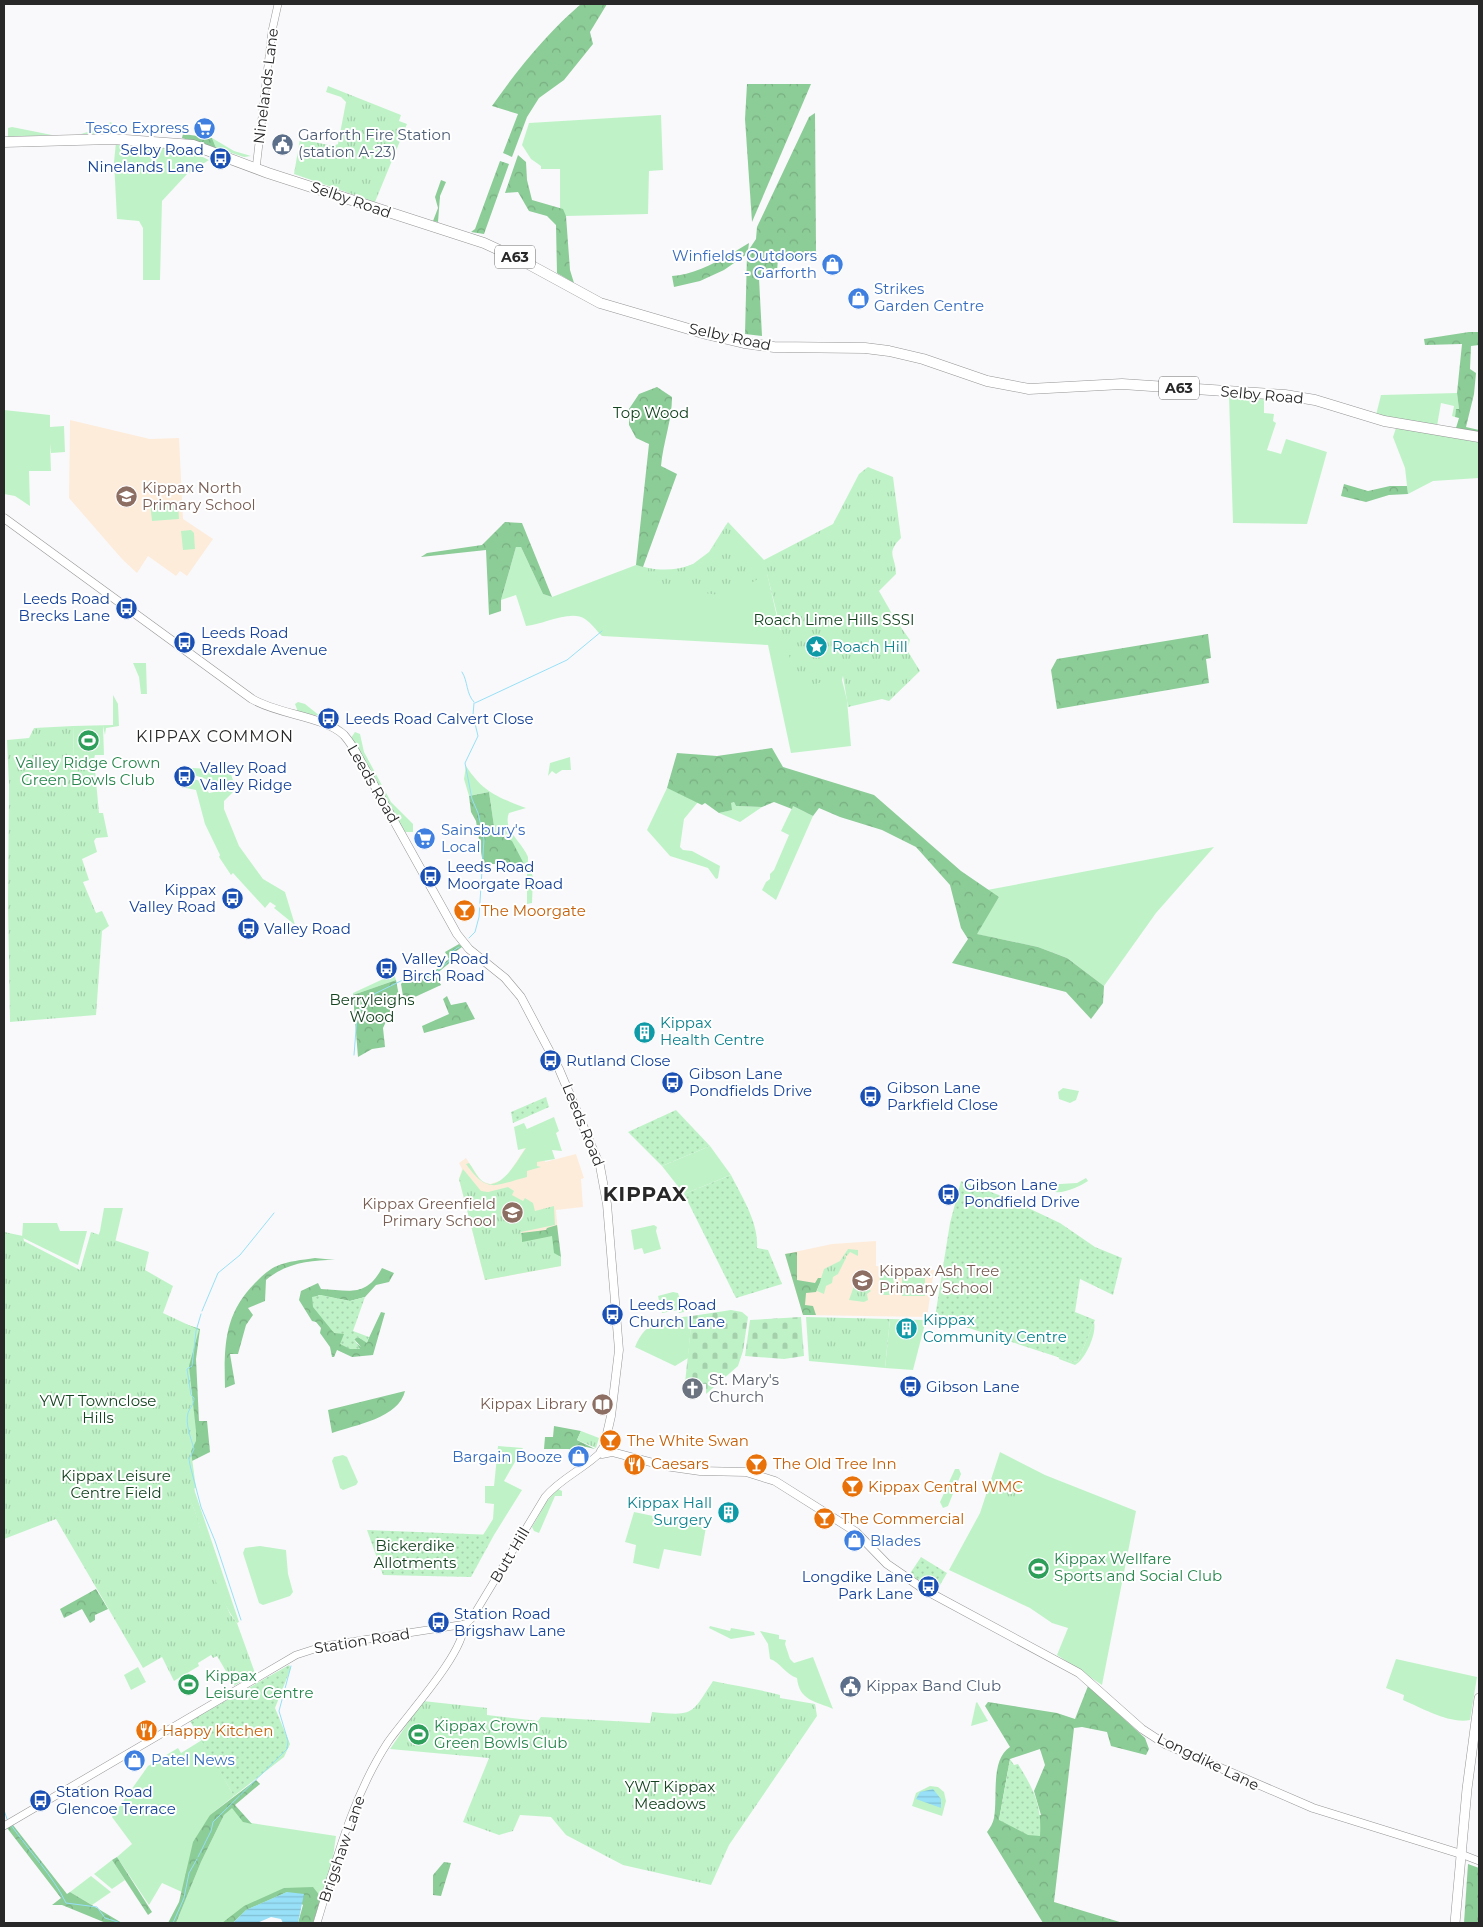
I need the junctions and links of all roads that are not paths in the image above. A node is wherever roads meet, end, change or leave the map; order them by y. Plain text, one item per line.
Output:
1 (278, 4) edge
2 (4, 142) edge
3 (256, 169) junction
4 (1479, 437) edge
5 (4, 518) edge
6 (604, 1450) junction
7 (465, 1624) junction
8 (1479, 1698) edge
9 (4, 1826) edge
10 (1461, 1854) junction
11 (1479, 1861) edge
12 (316, 1923) edge
13 (1455, 1923) edge

1 - 3 street, Ninelands Lane
2 - 3 highway, Selby Road / A63
3 - 4 highway, Selby Road / A63
5 - 6 main road, Leeds Road
6 - 7 street, Butt Hill
6 - 10 main road, Longdike Lane
7 - 9 street, Station Road
7 - 12 street, Brigshaw Lane
8 - 10 main road
10 - 11 street
10 - 13 main road

